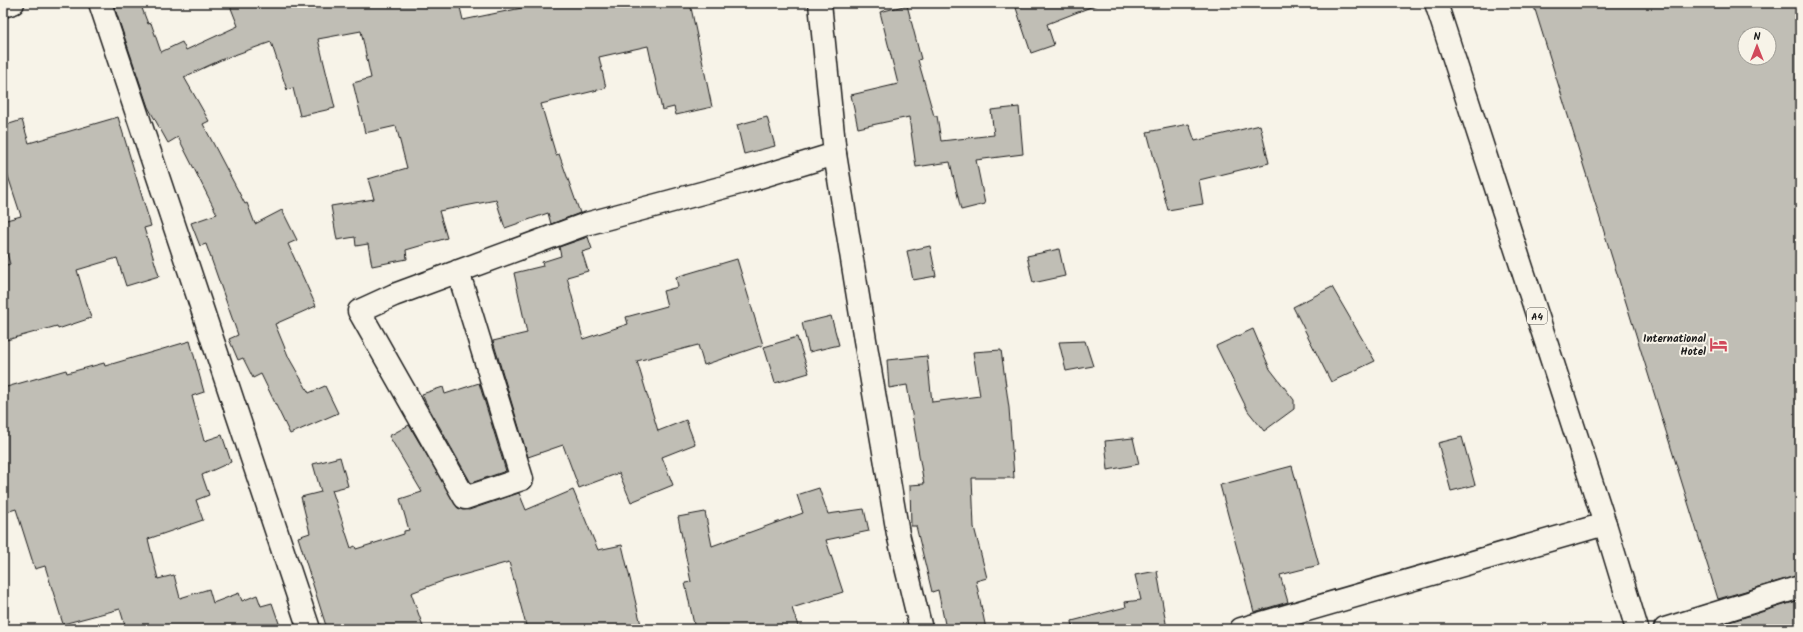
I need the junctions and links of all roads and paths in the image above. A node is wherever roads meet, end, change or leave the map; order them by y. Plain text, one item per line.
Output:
1 (13, 3) edge
2 (100, 3) edge
3 (820, 3) edge
4 (1436, 3) edge
5 (3, 6) edge
6 (835, 154) junction
7 (458, 271) junction
8 (1605, 524) junction
9 (1800, 587) edge
10 (309, 629) edge
11 (921, 629) edge
12 (1241, 629) edge
13 (1637, 629) edge
14 (1665, 629) edge

1 - 5 main road
2 - 10 main road
3 - 6 main road
4 - 8 main road, A4
6 - 7 main road
6 - 11 main road
7 - 7 main road
8 - 12 main road
8 - 13 main road, A4
9 - 14 main road

